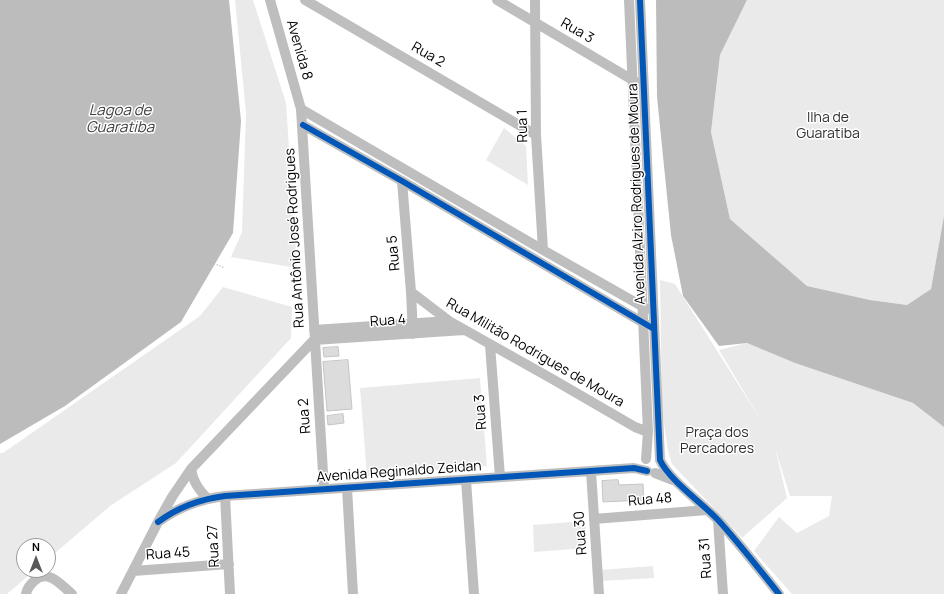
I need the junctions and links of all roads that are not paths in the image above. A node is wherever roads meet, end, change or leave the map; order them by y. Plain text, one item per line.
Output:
1 (270, 0) edge
2 (305, 0) edge
3 (496, 0) edge
4 (535, 0) edge
5 (629, 0) edge
6 (640, 0) edge
7 (536, 23) junction
8 (632, 80) junction
9 (644, 86) junction
10 (302, 109) junction
11 (303, 125) junction
12 (536, 135) junction
13 (402, 181) junction
14 (543, 250) junction
15 (641, 283) junction
16 (653, 286) junction
17 (411, 292) junction
18 (642, 307) junction
19 (654, 312) junction
20 (449, 321) junction
21 (412, 323) junction
22 (644, 323) junction
23 (654, 329) junction
24 (314, 330) junction
25 (464, 330) junction
26 (413, 334) junction
27 (314, 340) junction
28 (490, 345) junction
29 (659, 422) junction
30 (648, 427) junction
31 (661, 462) junction
32 (649, 466) junction
33 (191, 469) junction
34 (591, 471) junction
35 (500, 477) junction
36 (466, 480) junction
37 (675, 481) junction
38 (347, 488) junction
39 (324, 489) junction
40 (686, 489) junction
41 (225, 496) junction
42 (208, 499) junction
43 (707, 510) junction
44 (688, 511) junction
45 (594, 519) junction
46 (718, 520) junction
47 (158, 522) junction
48 (229, 564) junction
49 (133, 571) junction
50 (127, 582) junction
51 (26, 594) edge
52 (72, 594) edge
53 (121, 594) edge
54 (128, 594) edge
55 (230, 594) edge
56 (352, 594) edge
57 (474, 594) edge
58 (599, 594) edge
59 (723, 594) edge
60 (779, 594) edge

1 - 10 street, Avenida 8
2 - 12 street, Rua 2
3 - 7 street, Rua 3
4 - 7 street, Rua 1
5 - 8 street, Avenida Alziro Rodrigues de Moura
6 - 9 street, Avenida Alziro Rodrigues de Moura
7 - 8 street, Rua 3
7 - 12 street, Rua 1
8 - 9 street, Rua 3
8 - 15 street, Avenida Alziro Rodrigues de Moura
9 - 16 street, Avenida Alziro Rodrigues de Moura
10 - 11 street, Rua Antônio José Rodrigues
10 - 14 street
11 - 13 street
11 - 24 street, Rua Antônio José Rodrigues
12 - 14 street, Rua 1
13 - 17 street, Rua 5
13 - 22 street
14 - 18 street
15 - 16 street
15 - 18 street, Avenida Alziro Rodrigues de Moura
16 - 19 street, Avenida Alziro Rodrigues de Moura
17 - 20 street, Rua Militão Rodrigues de Moura
17 - 21 street, Rua 5
18 - 19 street
18 - 22 street, Avenida Alziro Rodrigues de Moura
19 - 23 street, Avenida Alziro Rodrigues de Moura
20 - 21 street, Rua 4
20 - 25 street, Rua Militão Rodrigues de Moura
21 - 24 street, Rua 4
21 - 26 street, Rua 5
22 - 23 street
22 - 30 street, Avenida Alziro Rodrigues de Moura
23 - 29 street, Avenida Alziro Rodrigues de Moura
24 - 27 street, Rua Antônio José Rodrigues
25 - 26 street, Rua 4
25 - 28 street, Rua Militão Rodrigues de Moura
26 - 27 street, Rua 4
27 - 33 street, Rua Antônio José Rodrigues
27 - 39 street, Rua 2
28 - 30 street, Rua Militão Rodrigues de Moura
28 - 35 street, Rua 3
29 - 30 street
29 - 31 street, Avenida Alziro Rodrigues de Moura
30 - 32 street, Avenida Alziro Rodrigues de Moura
31 - 32 street, Avenida Reginaldo Zeidan
31 - 32 street
31 - 37 street
32 - 34 street, Avenida Reginaldo Zeidan
32 - 37 street
33 - 42 street
33 - 47 street, Rua Antônio José Rodrigues
34 - 35 street, Avenida Reginaldo Zeidan
34 - 45 street, Rua 30
35 - 36 street, Avenida Reginaldo Zeidan
36 - 38 street, Avenida Reginaldo Zeidan
36 - 57 street
37 - 40 street
38 - 39 street, Avenida Reginaldo Zeidan
38 - 56 street
39 - 41 street, Avenida Reginaldo Zeidan
40 - 43 street
40 - 44 street
41 - 42 street, Avenida Reginaldo Zeidan
41 - 48 street, Rua 27
42 - 47 street, Avenida Reginaldo Zeidan
43 - 44 street, Rua 48
43 - 46 street
44 - 45 street, Rua 48
45 - 58 street, Rua 30
46 - 59 street, Rua 31
46 - 60 street
47 - 49 street
48 - 49 street, Rua 45
48 - 55 street, Rua 27
49 - 50 street
50 - 53 street
50 - 54 street
51 - 52 street

